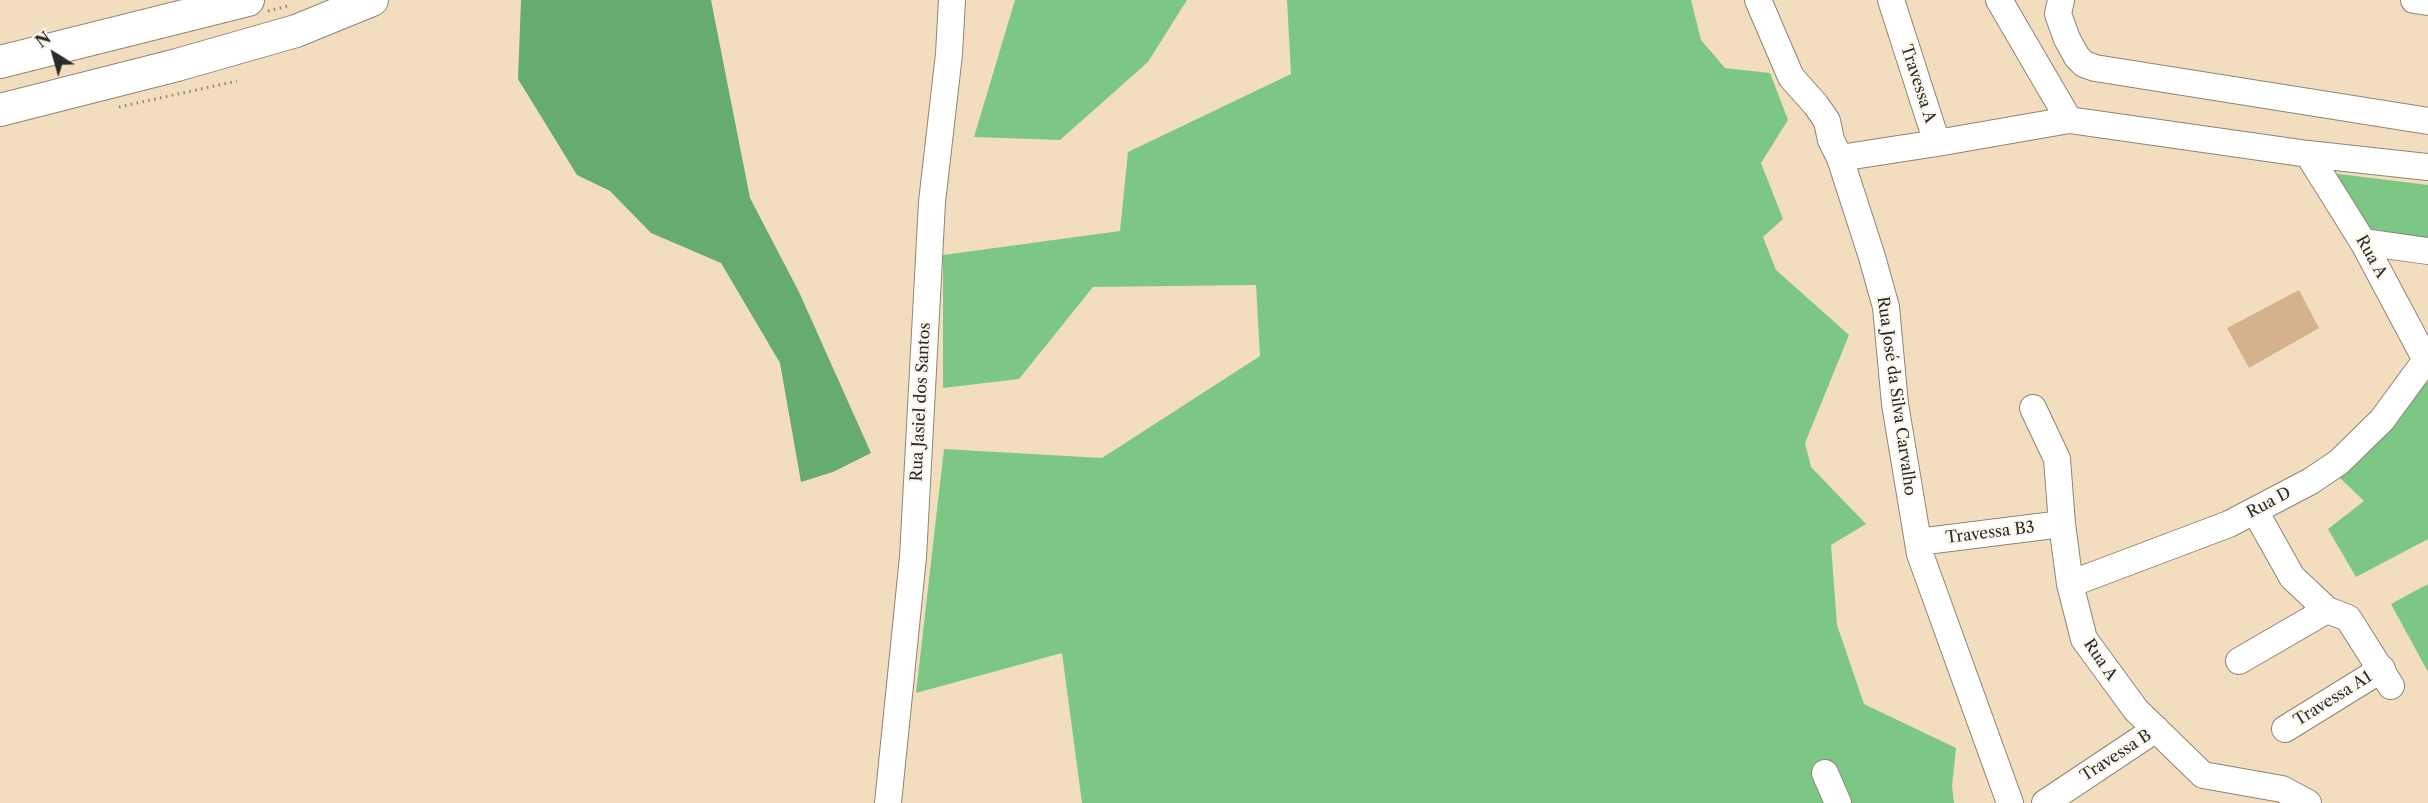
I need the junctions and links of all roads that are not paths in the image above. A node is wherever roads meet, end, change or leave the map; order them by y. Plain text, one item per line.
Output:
1 (248, 0) edge
2 (372, 0) edge
3 (952, 0) edge
4 (1758, 0) edge
5 (1891, 0) edge
6 (1999, 0) edge
7 (2061, 0) edge
8 (2414, 0) edge
9 (2428, 2) edge
10 (87, 41) junction
11 (0, 62) edge
12 (95, 86) junction
13 (0, 110) edge
14 (2069, 120) junction
15 (2428, 121) edge
16 (1937, 143) junction
17 (2308, 154) junction
18 (1840, 158) junction
19 (2428, 167) edge
20 (2363, 242) junction
21 (2428, 251) edge
22 (2427, 362) edge
23 (2033, 408) dead end
24 (2254, 511) junction
25 (2062, 524) junction
26 (1918, 542) junction
27 (2070, 584) junction
28 (2327, 610) junction
29 (2239, 661) dead end
30 (2156, 729) junction
31 (2285, 729) dead end
32 (1825, 773) dead end
33 (888, 803) edge
34 (1838, 803) edge
35 (2010, 803) edge
36 (2045, 803) edge
37 (2308, 803) edge

1 - 10 main road
2 - 12 main road
3 - 33 street, Rua Jasiel dos Santos
4 - 18 street, Rua José da Silva Carvalho
5 - 16 street, Travessa A
6 - 14 street
7 - 15 street
8 - 9 street
10 - 11 main road
10 - 12 main road
12 - 13 main road
14 - 16 street, Travessa A
14 - 17 street, Travessa A
16 - 18 street
17 - 19 street, Travessa A
17 - 20 street, Rua A
18 - 26 street, Rua José da Silva Carvalho
20 - 21 street
20 - 22 street, Rua A
22 - 24 street, Rua D
23 - 25 street, Rua A
24 - 27 street, Rua D
24 - 28 street
25 - 26 street, Travessa B3
25 - 27 street, Rua A
26 - 35 street, Rua José da Silva Carvalho
27 - 30 street, Rua A
28 - 29 street
28 - 31 street, Travessa A1
30 - 36 street, Travessa B
30 - 37 street, Rua A
32 - 34 street

